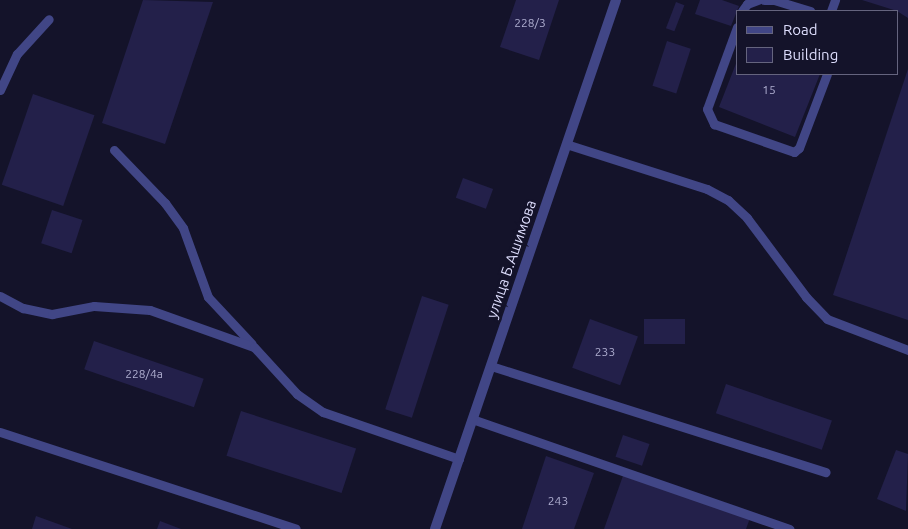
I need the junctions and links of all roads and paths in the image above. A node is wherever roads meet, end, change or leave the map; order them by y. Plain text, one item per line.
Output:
1 (616, 0) edge
2 (758, 0) edge
3 (764, 0) edge
4 (774, 0) edge
5 (743, 10) edge
6 (807, 10) edge
7 (50, 19) dead end
8 (736, 29) edge
9 (827, 75) edge
10 (0, 90) edge
11 (566, 144) junction
12 (114, 150) dead end
13 (0, 296) edge
14 (254, 346) junction
15 (908, 350) edge
16 (491, 366) junction
17 (472, 419) junction
18 (0, 432) edge
19 (459, 459) junction
20 (826, 472) dead end
21 (296, 529) edge
22 (435, 529) edge
23 (789, 529) edge

1 - 11 street, улица Б.Ашимова
2 - 5 lane
3 - 4 lane
4 - 6 lane
7 - 10 lane
8 - 9 lane
11 - 15 lane
11 - 16 street, улица Б.Ашимова
12 - 14 lane
13 - 14 lane
14 - 19 lane
16 - 17 street, улица Б.Ашимова
16 - 20 lane
17 - 19 street, улица Б.Ашимова
17 - 23 lane
18 - 21 lane
19 - 22 street, улица Б.Ашимова

